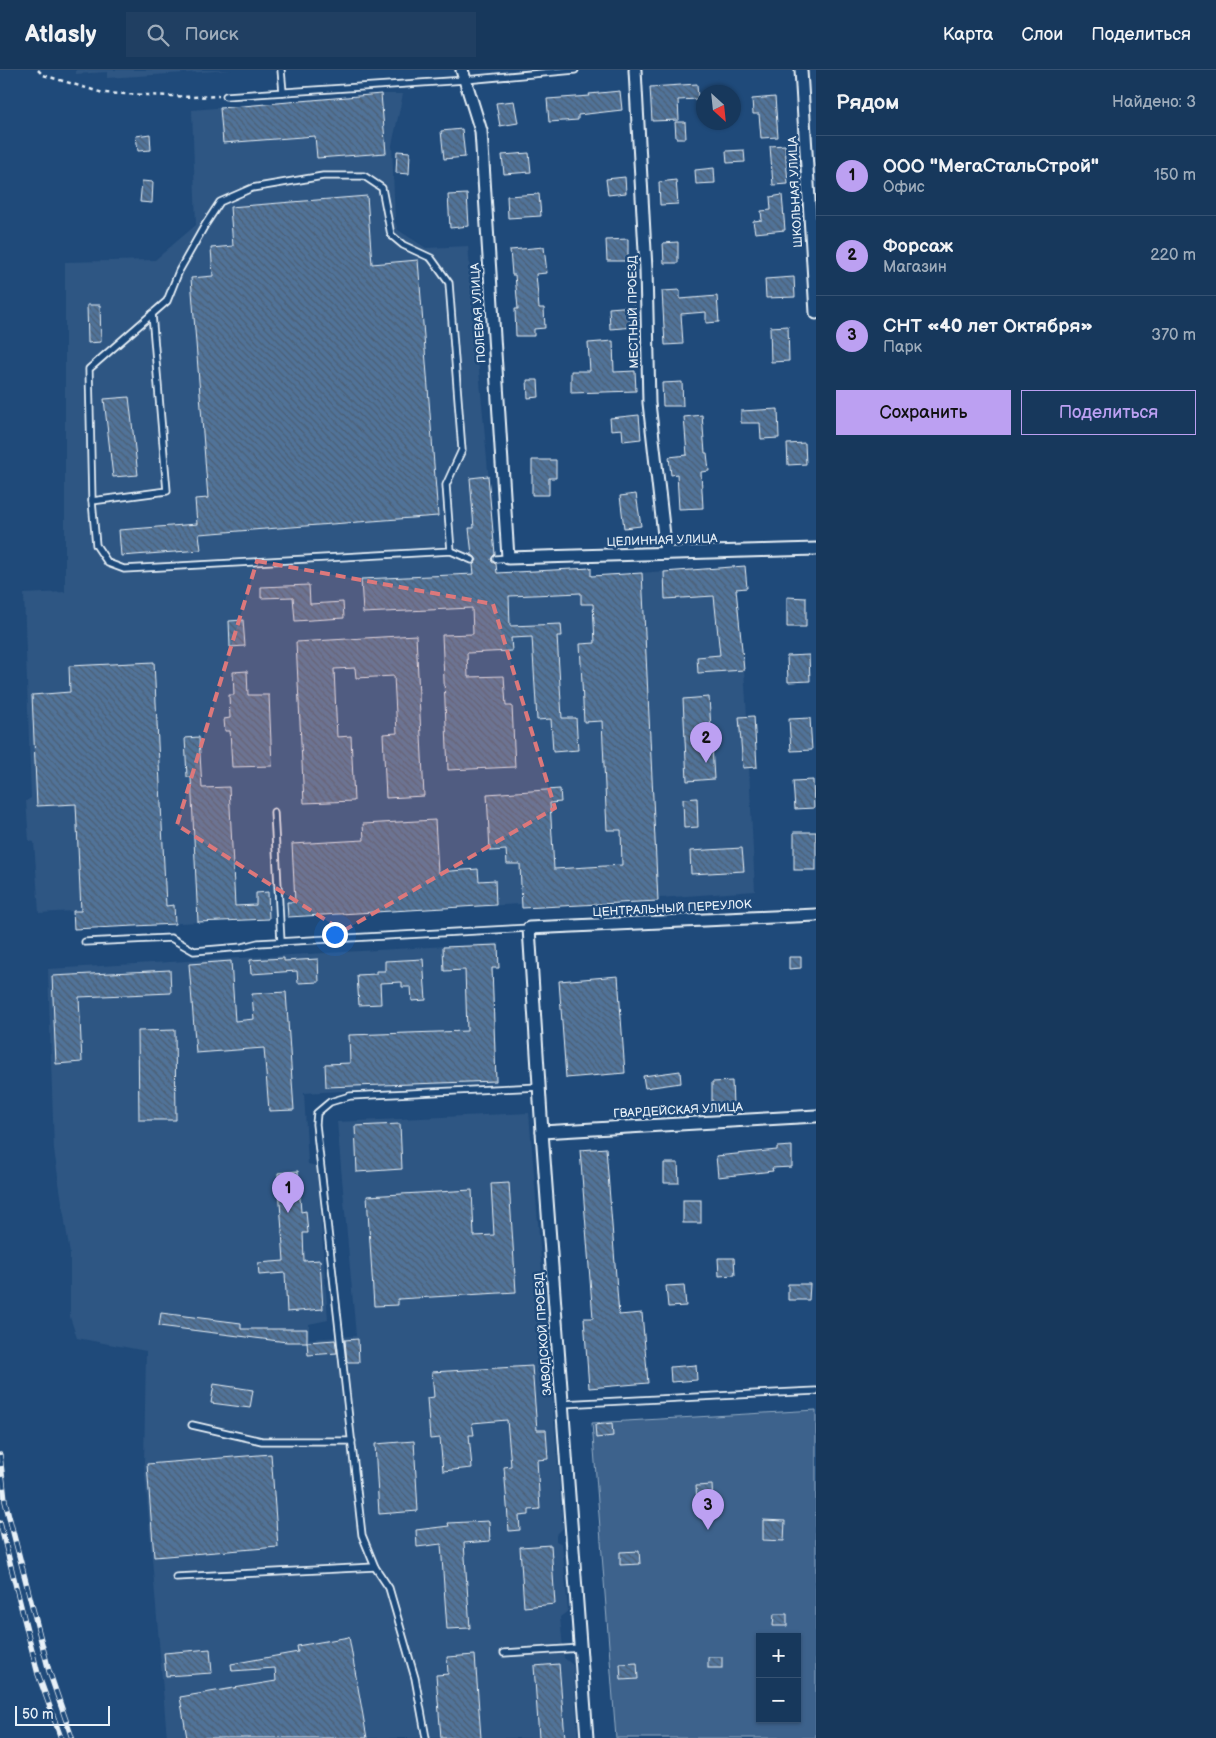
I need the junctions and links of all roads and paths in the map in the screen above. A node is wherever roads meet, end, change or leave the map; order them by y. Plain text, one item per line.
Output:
1 (38, 70) edge
2 (281, 70) edge
3 (575, 70) edge
4 (635, 70) edge
5 (801, 70) edge
6 (463, 75) edge
7 (283, 92) junction
8 (226, 96) joint
9 (813, 232) edge
10 (816, 313) edge
11 (152, 314) junction
12 (92, 501) junction
13 (816, 549) edge
14 (450, 551) junction
15 (666, 553) junction
16 (508, 558) junction
17 (496, 559) dead end
18 (472, 560) dead end
19 (274, 812) dead end
20 (816, 915) edge
21 (529, 928) junction
22 (85, 942) dead end
23 (282, 942) junction
24 (539, 1088) junction
25 (816, 1116) edge
26 (542, 1132) junction
27 (816, 1391) edge
28 (562, 1404) junction
29 (192, 1425) dead end
30 (352, 1440) junction
31 (375, 1567) junction
32 (176, 1577) dead end
33 (581, 1648) junction
34 (504, 1653) dead end
35 (426, 1738) edge
36 (587, 1738) edge

1 - 8 path
2 - 7 lane
3 - 6 lane
4 - 15 street, МЕСТНЫЙ ПРОЕЗД
5 - 9 street, ШКОЛЬНАЯ УЛИЦА
6 - 7 lane
6 - 16 street, ПОЛЕВАЯ УЛИЦА
7 - 8 lane
9 - 10 street, ШКОЛЬНАЯ УЛИЦА
11 - 12 lane
11 - 12 lane
11 - 14 lane
12 - 14 lane
13 - 15 street, ЦЕЛИННАЯ УЛИЦА
14 - 18 lane
15 - 16 street, ЦЕЛИННАЯ УЛИЦА
16 - 17 lane
19 - 23 lane
20 - 21 street, ЦЕНТРАЛЬНЫЙ ПЕРЕУЛОК
21 - 23 lane
21 - 24 street, ЗАВОДСКОЙ ПРОЕЗД
22 - 23 lane
24 - 26 street, ЗАВОДСКОЙ ПРОЕЗД
24 - 30 lane
25 - 26 street, ГВАРДЕЙСКАЯ УЛИЦА
26 - 28 street, ЗАВОДСКОЙ ПРОЕЗД
27 - 28 lane
28 - 33 street, ЗАВОДСКОЙ ПРОЕЗД
29 - 30 lane
30 - 31 lane
31 - 32 lane
31 - 35 lane
33 - 34 lane
33 - 36 street, ЗАВОДСКОЙ ПРОЕЗД

